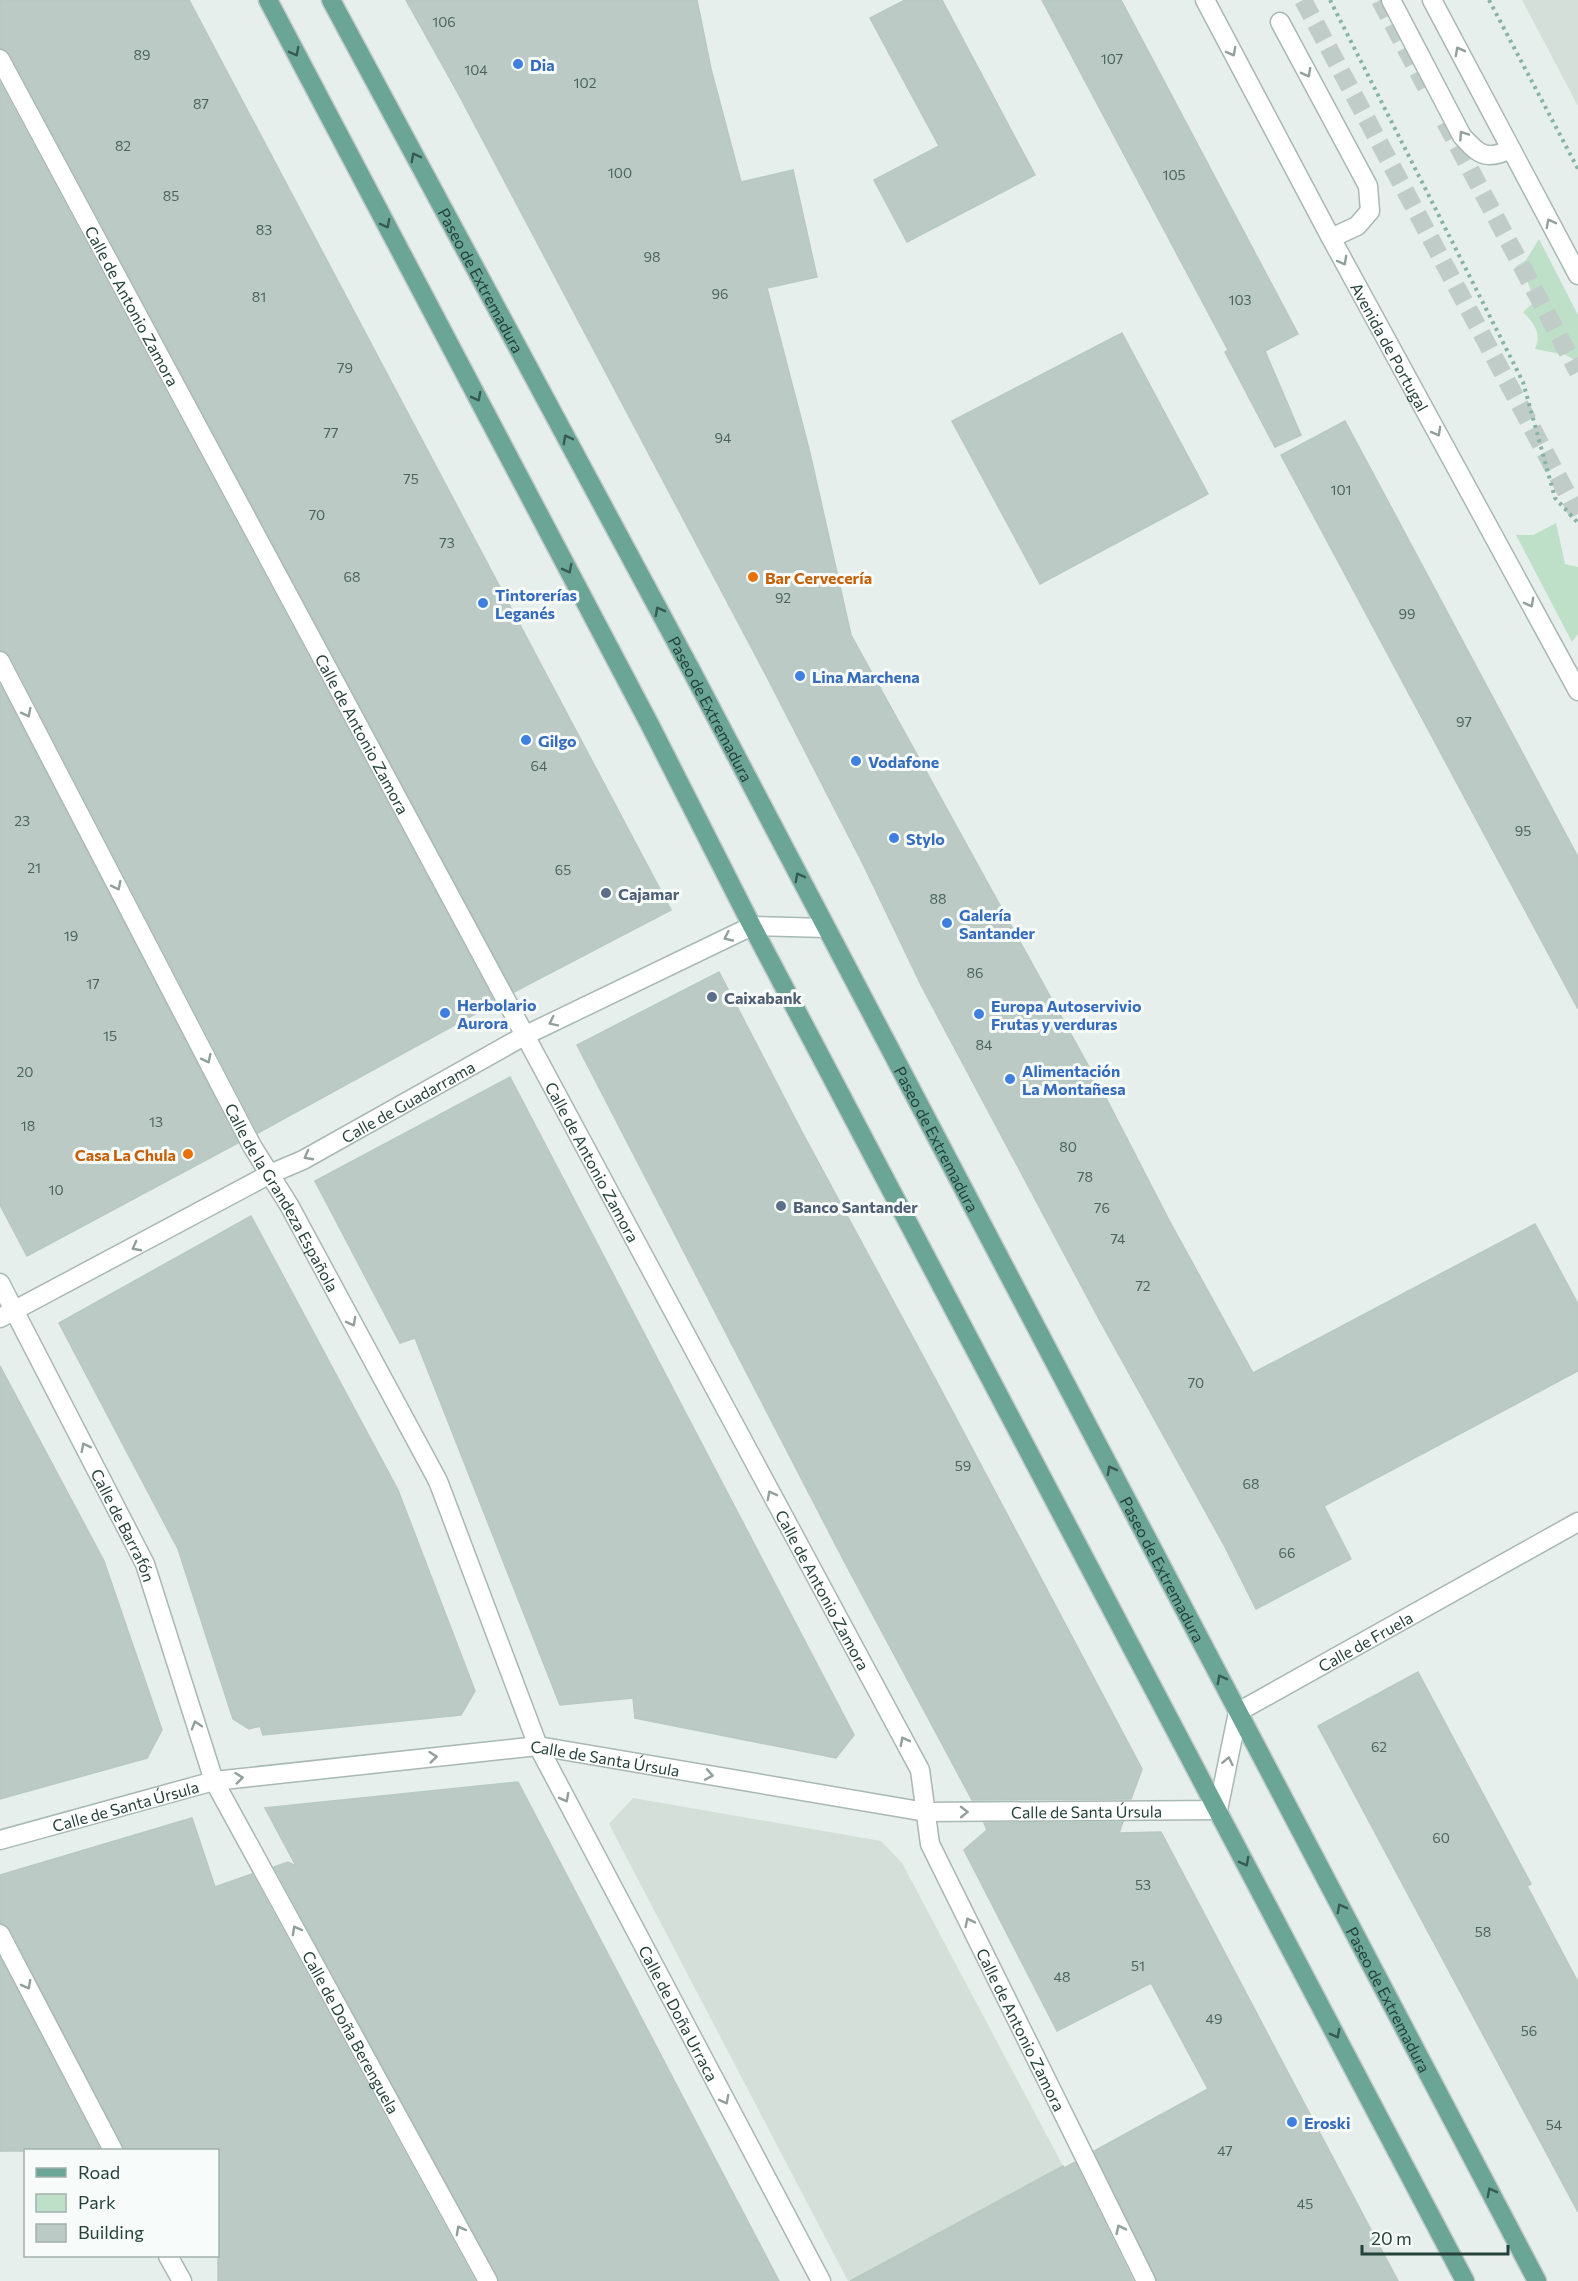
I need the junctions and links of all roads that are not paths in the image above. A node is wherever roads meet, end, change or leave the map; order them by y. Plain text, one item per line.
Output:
1 (268, 0) edge
2 (331, 0) edge
3 (1205, 0) edge
4 (1391, 0) edge
5 (1432, 0) edge
6 (1280, 22) dead end
7 (0, 59) edge
8 (1511, 149) junction
9 (1331, 238) junction
10 (1578, 275) edge
11 (0, 661) edge
12 (1578, 691) edge
13 (752, 926) junction
14 (826, 928) junction
15 (524, 1036) junction
16 (270, 1174) junction
17 (0, 1283) edge
18 (7, 1314) edge
19 (1578, 1522) edge
20 (1239, 1712) junction
21 (538, 1746) junction
22 (214, 1781) junction
23 (1218, 1810) junction
24 (926, 1812) junction
25 (0, 1840) edge
26 (0, 1934) edge
27 (112, 2149) edge
28 (169, 2257) edge
29 (182, 2281) edge
30 (488, 2281) edge
31 (821, 2281) edge
32 (1146, 2281) edge
33 (1465, 2281) edge
34 (1537, 2281) edge

1 -> 13 main road
14 -> 2 main road, Paseo de Extremadura
3 -> 9 street, Avenida de Portugal
8 -> 4 street
8 -> 5 street
6 -> 9 street
7 - 15 street, Calle de Antonio Zamora
10 -> 8 street
9 -> 12 street, Avenida de Portugal
11 -> 16 street, Calle de la Grandeza Española
13 - 14 street, Calle de Guadarrama
13 -> 15 street, Calle de Guadarrama
13 - 23 main road
20 -> 14 main road, Paseo de Extremadura
15 -> 16 street, Calle de Guadarrama
24 -> 15 street, Calle de Antonio Zamora
16 -> 18 street, Calle de Guadarrama
16 -> 21 street, Calle de la Grandeza Española
17 - 18 street, Calle de Barrafón
22 -> 18 street, Calle de Barrafón
19 - 20 street, Calle de Fruela
23 -> 20 street
34 -> 20 main road, Paseo de Extremadura
22 -> 21 street, Calle de Santa Úrsula
21 -> 24 street, Calle de Santa Úrsula
21 -> 31 street, Calle de Doña Urraca
22 - 25 street, Calle de Santa Úrsula
30 -> 22 street, Calle de Doña Berenguela
24 -> 23 street, Calle de Santa Úrsula
23 -> 33 main road
32 -> 24 street, Calle de Antonio Zamora
26 -> 27 street
28 - 29 street

